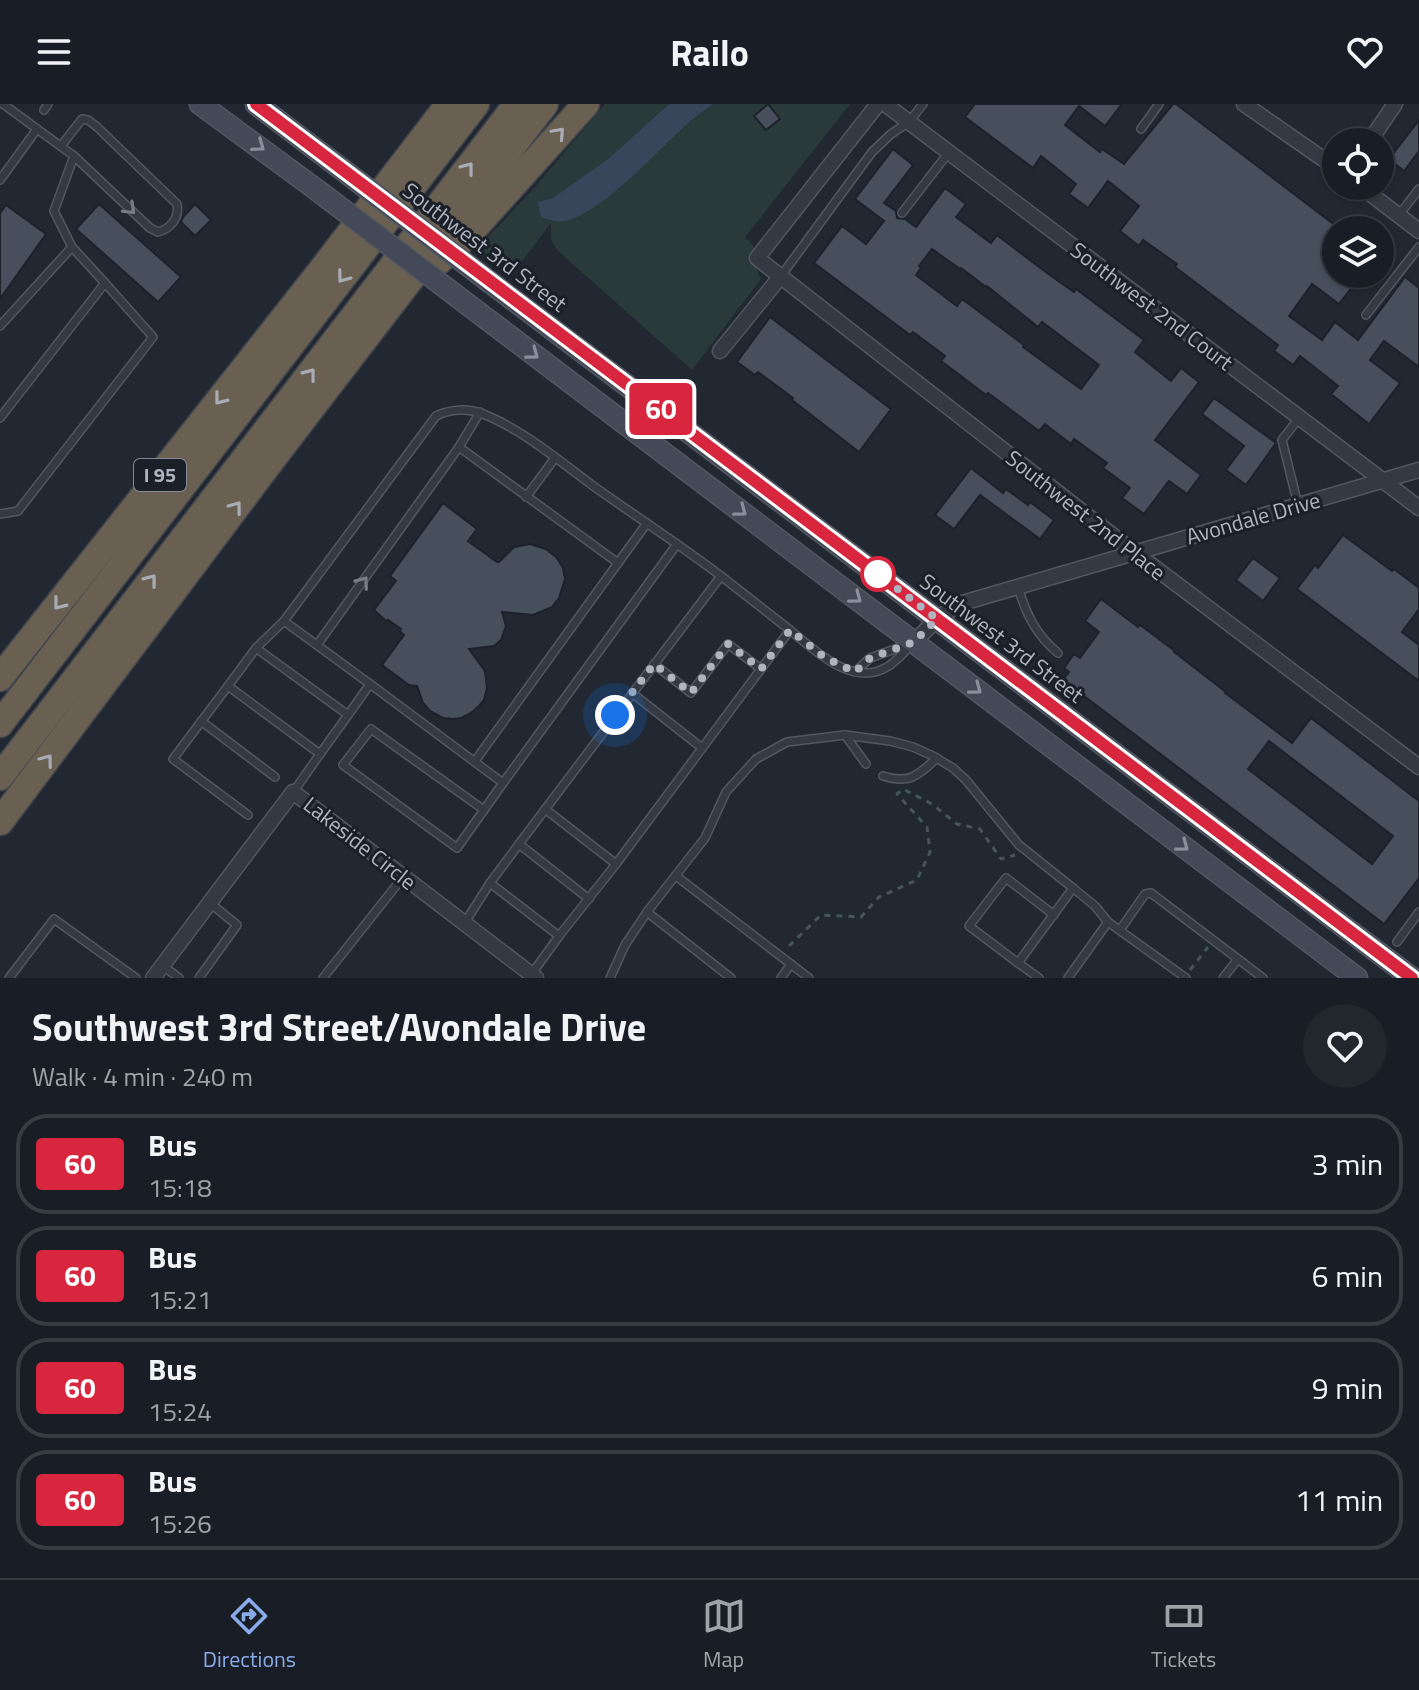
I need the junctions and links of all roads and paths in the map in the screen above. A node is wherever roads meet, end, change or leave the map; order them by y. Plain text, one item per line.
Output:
1 (3, 104) edge
2 (200, 104) edge
3 (256, 104) edge
4 (427, 104) edge
5 (449, 104) edge
6 (476, 104) edge
7 (517, 104) edge
8 (545, 104) edge
9 (586, 104) edge
10 (878, 104) edge
11 (885, 104) edge
12 (923, 104) edge
13 (1159, 104) edge
14 (1244, 104) edge
15 (1395, 104) edge
16 (909, 122) junction
17 (1379, 128) edge
18 (37, 129) junction
19 (1141, 129) dead end
20 (61, 146) junction
21 (949, 152) junction
22 (74, 156) junction
23 (1322, 158) edge
24 (0, 180) edge
25 (1419, 189) edge
26 (1379, 200) edge
27 (902, 213) dead end
28 (1399, 215) junction
29 (1419, 231) edge
30 (72, 247) junction
31 (1419, 247) edge
32 (320, 272) junction
33 (781, 276) junction
34 (105, 283) junction
35 (389, 306) junction
36 (1366, 315) dead end
37 (0, 326) edge
38 (720, 351) dead end
39 (480, 412) junction
40 (0, 418) edge
41 (1299, 418) junction
42 (459, 447) junction
43 (555, 458) junction
44 (1419, 470) edge
45 (1383, 480) junction
46 (526, 497) junction
47 (1298, 505) junction
48 (1419, 508) edge
49 (0, 514) edge
50 (647, 523) junction
51 (677, 544) junction
52 (1134, 552) junction
53 (618, 563) junction
54 (721, 576) junction
55 (1018, 587) junction
56 (937, 619) junction
57 (284, 621) junction
58 (790, 630) junction
59 (914, 642) junction
60 (317, 645) junction
61 (256, 648) junction
62 (1058, 653) dead end
63 (654, 664) junction
64 (761, 669) junction
65 (855, 672) junction
66 (0, 678) edge
67 (370, 684) junction
68 (228, 686) junction
69 (632, 693) junction
70 (348, 715) junction
71 (201, 721) junction
72 (0, 724) edge
73 (845, 735) junction
74 (702, 748) junction
75 (320, 754) junction
76 (937, 758) junction
77 (475, 761) junction
78 (866, 764) dead end
79 (1419, 767) edge
80 (883, 776) dead end
81 (0, 777) edge
82 (275, 777) dead end
83 (503, 783) junction
84 (293, 792) junction
85 (545, 809) junction
86 (484, 810) junction
87 (248, 815) dead end
88 (0, 822) edge
89 (519, 844) junction
90 (1024, 863) dead end
91 (616, 864) junction
92 (676, 876) junction
93 (403, 877) junction
94 (490, 883) junction
95 (1073, 888) junction
96 (589, 899) junction
97 (210, 903) junction
98 (647, 912) junction
99 (1419, 912) edge
100 (1054, 915) junction
101 (1108, 922) junction
102 (464, 924) junction
103 (1120, 930) junction
104 (559, 936) junction
105 (1213, 940) junction
106 (1397, 942) dead end
107 (789, 946) dead end
108 (1238, 959) junction
109 (1018, 963) junction
110 (791, 964) junction
111 (162, 965) junction
112 (534, 976) edge
113 (1184, 977) edge
114 (9, 978) edge
115 (136, 978) edge
116 (153, 978) edge
117 (179, 978) edge
118 (199, 978) edge
119 (323, 978) edge
120 (610, 978) edge
121 (731, 978) edge
122 (781, 978) edge
123 (809, 978) edge
124 (1039, 978) edge
125 (1068, 978) edge
126 (1223, 978) edge
127 (1263, 978) edge
128 (1357, 978) edge
129 (1412, 978) edge

1 - 18 lane
2 -> 59 street, bridge
3 - 56 street, Southwest 3rd Street, bridge
4 - 32 highway
5 - 32 highway, I 95
6 -> 72 highway
81 -> 7 highway
8 - 35 highway
35 -> 9 highway
10 - 33 street, Southwest 2nd Place
11 - 16 street, Southwest 2nd Court
12 - 16 lane
13 - 19 lane
14 - 23 street
15 - 17 street
16 - 21 street, Southwest 2nd Court
16 - 33 lane
18 - 20 lane
18 - 24 lane
20 - 22 lane
22 -> 20 lane
21 - 27 lane
21 - 41 street, Southwest 2nd Court
22 - 30 lane
25 - 28 lane
26 - 28 street
28 - 29 street
30 - 34 lane
30 - 37 lane
31 - 36 lane
32 -> 66 highway, I 95
33 - 38 street
33 - 52 street, Southwest 2nd Place
34 - 40 lane
34 - 49 lane
88 -> 35 highway
39 - 42 lane
39 - 43 lane
39 - 57 lane
41 - 45 street, Southwest 2nd Court
41 - 47 lane
42 - 46 lane
60 -> 42 lane
43 - 46 lane
43 - 50 lane
44 - 45 street, Avondale Drive
45 - 47 street, Avondale Drive
45 - 48 street, Southwest 2nd Court
46 - 53 lane
47 - 52 street, Avondale Drive
50 - 51 lane
50 - 53 lane
51 - 54 lane
51 - 83 lane
52 - 55 street, Avondale Drive
52 - 79 street, Southwest 2nd Place
53 - 77 lane
54 - 58 lane
54 - 63 lane
55 - 56 street, Avondale Drive
55 - 62 lane
56 - 59 street, Avondale Drive
56 - 129 street, Southwest 3rd Street
57 - 60 lane
57 - 61 lane
58 - 64 lane
58 - 65 lane
59 - 65 lane
59 - 65 lane
59 -> 128 street
60 - 67 lane
61 - 68 lane
61 - 70 lane
63 - 64 lane
63 - 69 lane
64 - 74 lane
67 - 70 lane
67 - 77 lane
68 - 71 lane
68 - 75 lane
69 - 74 lane
69 - 85 lane
70 - 75 lane
71 - 82 lane
71 - 87 lane
73 - 76 lane
73 - 78 lane
73 - 92 lane
74 - 91 lane
75 - 84 lane
76 - 80 lane
76 - 95 lane
77 - 83 lane
83 - 86 lane
84 - 93 street, Lakeside Circle
84 - 97 street, Lakeside Circle
85 - 89 lane
85 - 91 lane
86 - 86 lane
89 - 94 lane
89 - 96 lane
90 - 107 path
91 - 96 lane
92 - 98 lane
92 - 110 lane
93 - 102 street, Lakeside Circle
93 - 119 lane
94 - 102 lane
94 - 104 lane
95 - 100 lane
95 - 101 lane
96 - 104 lane
97 - 111 street, Lakeside Circle
97 - 118 lane
98 - 120 lane
98 - 121 lane
99 - 106 lane
100 - 109 lane
100 - 109 lane
101 - 103 lane
101 - 125 lane
102 - 112 street, Lakeside Circle
103 - 105 lane
103 - 113 lane
104 - 112 lane
105 - 108 lane
105 - 113 path
108 - 126 lane
108 - 127 lane
109 - 124 lane
110 - 122 lane
110 - 123 lane
111 - 116 street, Lakeside Circle
111 - 117 lane
114 - 115 lane

